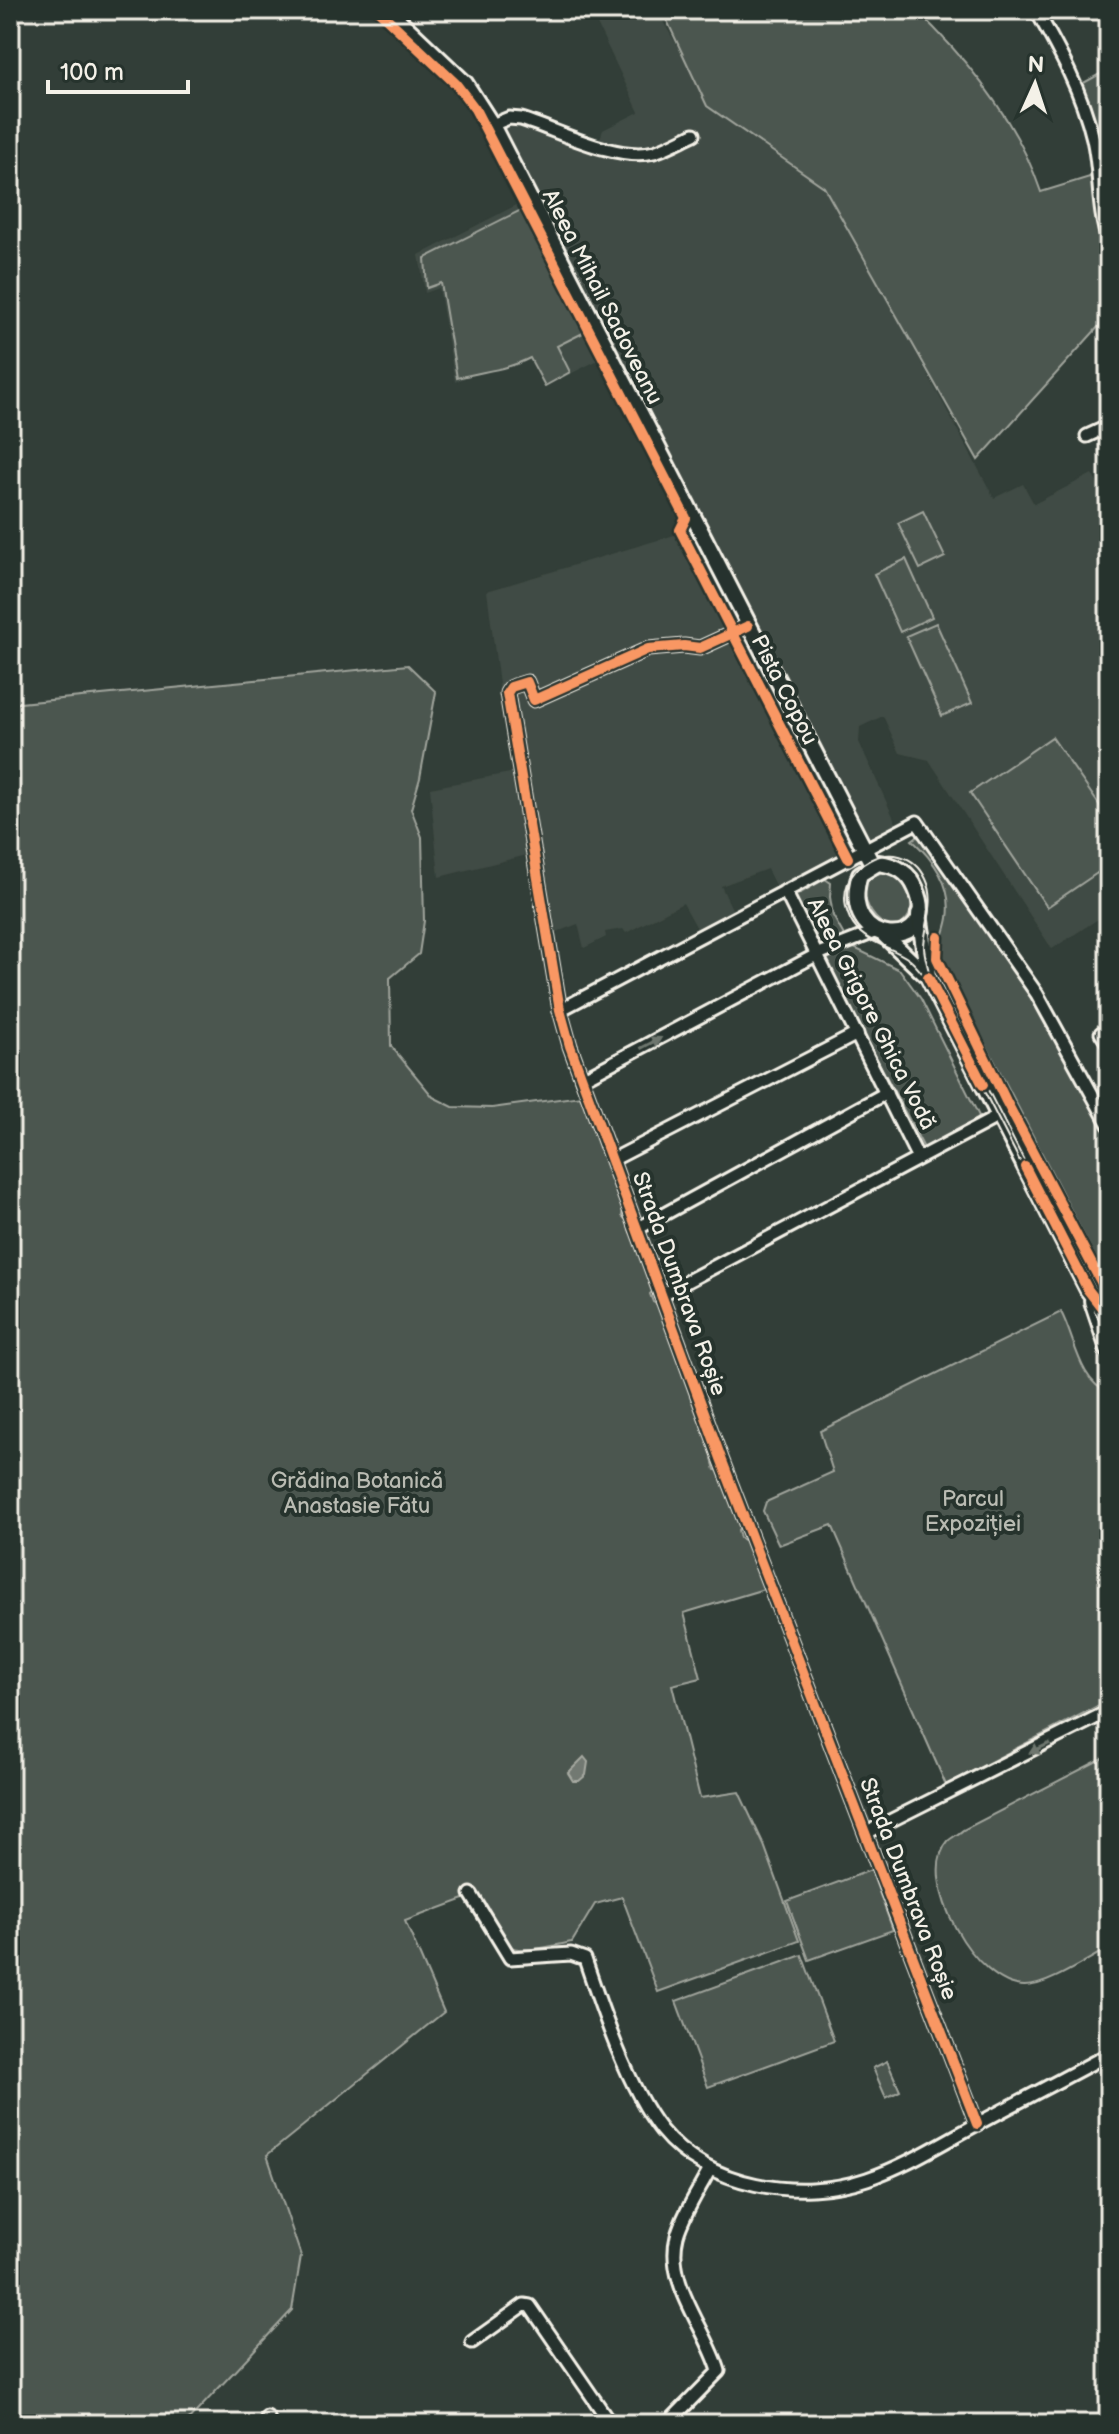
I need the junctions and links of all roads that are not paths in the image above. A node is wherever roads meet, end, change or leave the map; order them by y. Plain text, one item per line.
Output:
1 (388, 10) edge
2 (1036, 10) edge
3 (492, 125) junction
4 (694, 134) dead end
5 (1109, 243) edge
6 (1109, 426) edge
7 (1087, 436) dead end
8 (748, 626) junction
9 (864, 850) junction
10 (872, 864) junction
11 (785, 891) junction
12 (919, 913) junction
13 (881, 933) junction
14 (818, 954) junction
15 (928, 977) junction
16 (560, 1010) junction
17 (1101, 1033) dead end
18 (857, 1034) junction
19 (1109, 1045) edge
20 (582, 1079) junction
21 (886, 1093) junction
22 (999, 1116) junction
23 (1109, 1125) edge
24 (918, 1158) junction
25 (612, 1160) junction
26 (637, 1229) junction
27 (1088, 1290) junction
28 (661, 1295) junction
29 (1109, 1317) edge
30 (1109, 1352) edge
31 (1109, 1711) edge
32 (866, 1833) junction
33 (471, 1894) dead end
34 (1109, 2054) edge
35 (977, 2124) junction
36 (710, 2169) junction
37 (472, 2342) dead end
38 (611, 2424) edge
39 (667, 2424) edge

1 - 3 main road, Aleea Mihail Sadoveanu
2 - 5 street
3 - 4 street
3 - 8 main road, Aleea Mihail Sadoveanu
6 - 7 street
8 - 9 main road, Aleea Mihail Sadoveanu
8 - 16 street, Strada Dumbrava Roșie
9 - 10 main road, Aleea Mihail Sadoveanu
9 - 11 street
9 - 23 street
10 - 12 main road
10 - 13 main road
11 - 14 street, Aleea Grigore Ghica Vodă
11 - 16 street
12 - 13 main road
12 - 15 main road
13 - 14 street
13 - 15 main road
14 - 18 street, Aleea Grigore Ghica Vodă
20 -> 14 street
15 - 22 main road
16 - 20 street, Strada Dumbrava Roșie
17 - 19 street
18 - 21 street, Aleea Grigore Ghica Vodă
18 - 25 street
20 - 25 street, Strada Dumbrava Roșie
21 - 24 street, Aleea Grigore Ghica Vodă
21 - 26 street
22 - 24 street
22 - 27 main road
24 - 28 street
25 - 26 street, Strada Dumbrava Roșie
26 - 28 street, Strada Dumbrava Roșie
27 - 29 main road
27 - 30 main road
28 - 32 street, Strada Dumbrava Roșie
31 -> 32 street
32 - 35 street, Strada Dumbrava Roșie
33 - 36 street
34 - 35 street
35 - 36 street
36 - 39 street
37 - 38 street

